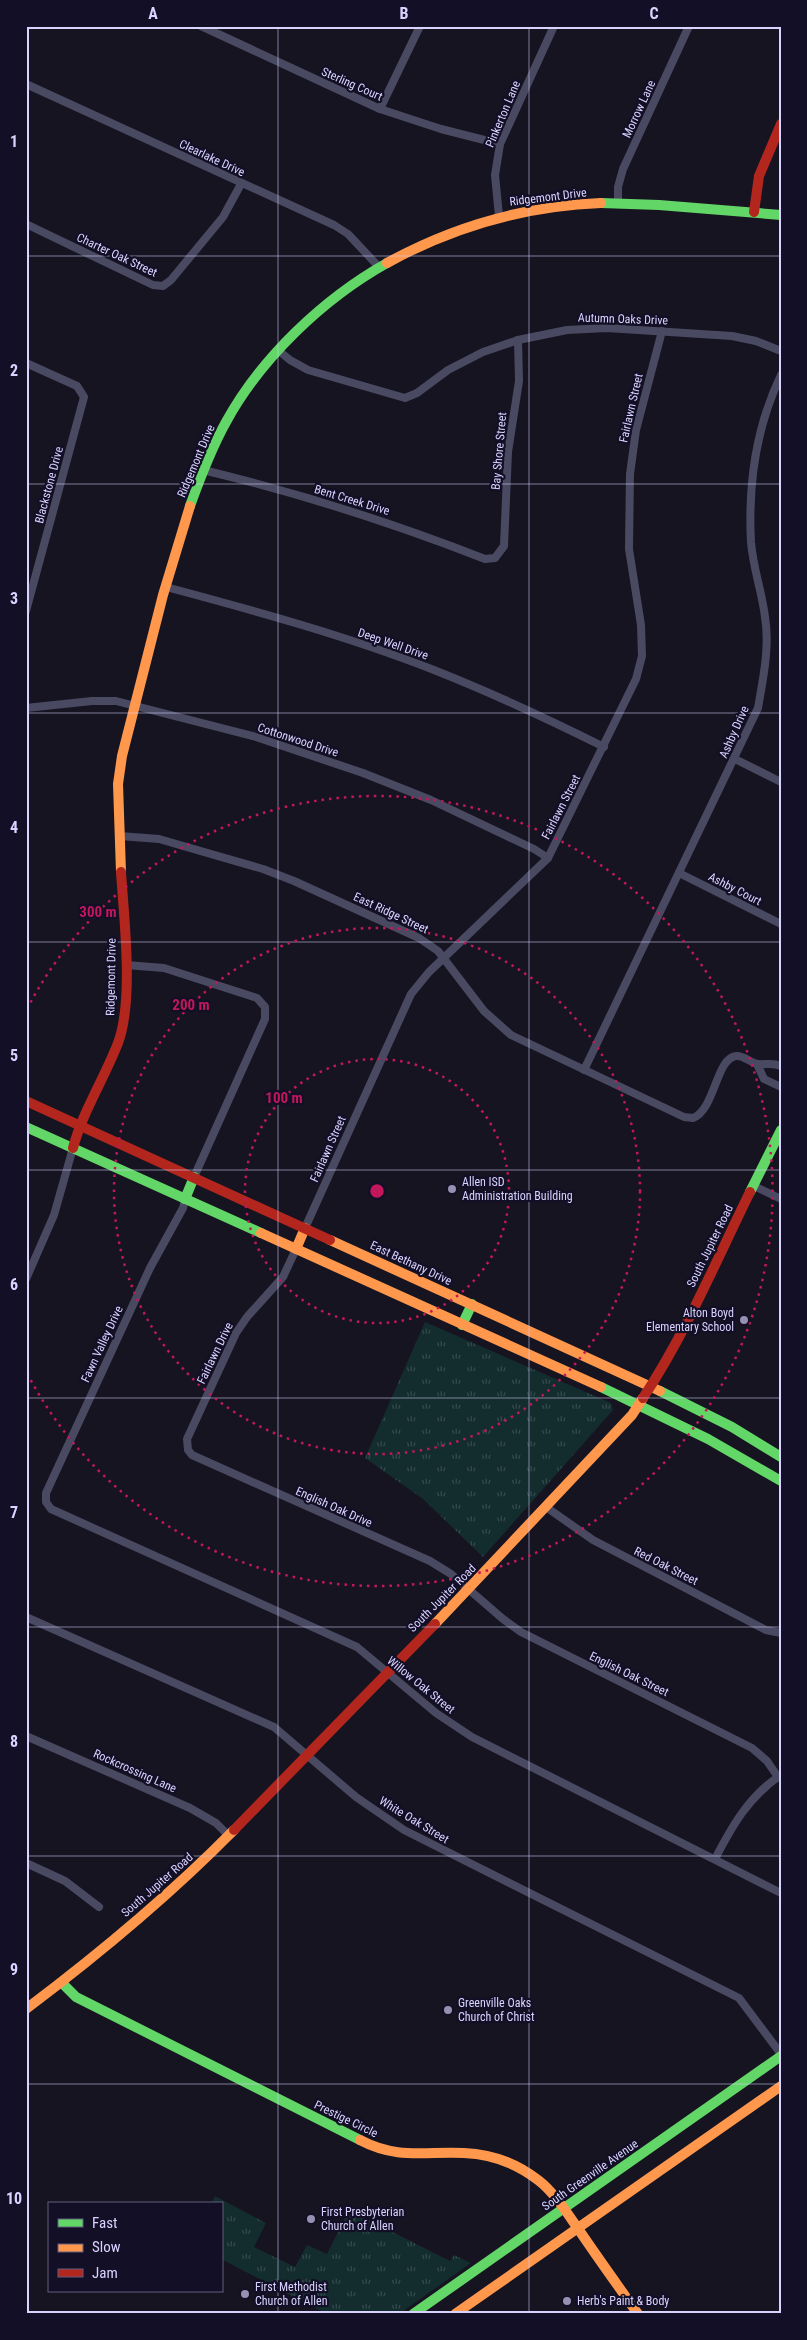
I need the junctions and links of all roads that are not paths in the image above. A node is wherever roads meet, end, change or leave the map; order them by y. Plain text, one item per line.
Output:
1 (201, 26) edge
2 (420, 26) edge
3 (554, 26) edge
4 (689, 26) edge
5 (26, 84) edge
6 (380, 109) junction
7 (781, 124) edge
8 (500, 144) junction
9 (241, 184) junction
10 (618, 203) junction
11 (754, 212) junction
12 (781, 215) edge
13 (499, 216) junction
14 (26, 224) edge
15 (379, 267) junction
16 (662, 331) junction
17 (518, 340) junction
18 (279, 351) junction
19 (781, 351) edge
20 (26, 363) edge
21 (781, 375) edge
22 (203, 470) junction
23 (492, 559) joint
24 (166, 587) junction
25 (26, 612) edge
26 (136, 704) junction
27 (26, 708) edge
28 (604, 747) junction
29 (735, 759) junction
30 (781, 782) edge
31 (120, 836) junction
32 (548, 858) junction
33 (679, 873) junction
34 (781, 924) edge
35 (444, 959) junction
36 (126, 965) junction
37 (757, 1064) junction
38 (781, 1066) edge
39 (584, 1070) junction
40 (781, 1087) edge
41 (26, 1101) edge
42 (79, 1125) junction
43 (26, 1127) edge
44 (781, 1130) edge
45 (73, 1148) junction
46 (194, 1177) junction
47 (754, 1186) junction
48 (185, 1199) junction
49 (781, 1199) edge
50 (305, 1228) junction
51 (296, 1249) junction
52 (26, 1279) edge
53 (472, 1304) junction
54 (462, 1325) junction
55 (650, 1387) junction
56 (638, 1405) junction
57 (188, 1450) joint
58 (781, 1457) edge
59 (781, 1481) edge
60 (46, 1502) joint
61 (546, 1507) junction
62 (469, 1589) junction
63 (26, 1617) edge
64 (781, 1633) edge
65 (387, 1672) junction
66 (26, 1736) edge
67 (308, 1756) junction
68 (779, 1776) edge
69 (229, 1836) junction
70 (715, 1859) junction
71 (26, 1864) edge
72 (781, 1893) edge
73 (99, 1907) dead end
74 (62, 1983) junction
75 (26, 2009) edge
76 (781, 2055) edge
77 (781, 2086) edge
78 (564, 2209) junction
79 (577, 2228) junction
80 (413, 2314) edge
81 (455, 2314) edge
82 (638, 2314) edge

1 - 6 street, Sterling Court
2 - 6 street
3 - 8 street, Pinkerton Lane
4 - 10 street, Morrow Lane
5 - 9 street, Clearlake Drive
6 - 8 street, Sterling Court
7 - 11 street
8 - 13 street, Pinkerton Lane
9 - 14 street, Charter Oak Street
9 - 15 street, Clearlake Drive
10 - 11 street, Ridgemont Drive
10 - 13 street, Ridgemont Drive
11 - 12 street, Ridgemont Drive
13 - 15 street, Ridgemont Drive
15 - 18 street, Ridgemont Drive
16 - 17 street, Autumn Oaks Drive
16 - 19 street, Autumn Oaks Drive
16 - 28 street, Fairlawn Street
17 - 18 street, Autumn Oaks Drive
17 - 23 street, Bay Shore Street
18 - 22 street, Ridgemont Drive
20 - 25 street, Blackstone Drive
21 - 29 street, Ashby Drive
22 - 23 street, Bent Creek Drive
22 - 24 street, Ridgemont Drive
24 - 26 street, Ridgemont Drive
24 - 28 street, Deep Well Drive
26 - 27 street, Cottonwood Drive
26 - 31 street, Ridgemont Drive
26 - 32 street, Cottonwood Drive
28 - 32 street, Fairlawn Street
29 - 30 street
29 - 33 street, Ashby Drive
31 - 35 street, East Ridge Street
31 - 36 street, Ridgemont Drive
32 - 35 street, Fairlawn Street
33 - 34 street, Ashby Court
33 - 39 street, Ashby Drive
35 - 39 street, East Ridge Street
35 - 50 street, Fairlawn Street
36 - 42 street, Ridgemont Drive
36 - 46 street
37 - 38 street
37 - 39 street, East Ridge Street
37 - 40 street
41 - 42 street, East Bethany Drive
42 - 45 street, Ridgemont Drive
42 - 46 street, East Bethany Drive
43 - 45 street
44 - 47 street, South Jupiter Road
45 - 48 street
45 - 52 street
46 - 48 street
46 - 50 street, East Bethany Drive
47 - 49 street
47 - 55 street, South Jupiter Road
48 - 51 street
48 - 60 street, Fawn Valley Drive
50 - 51 street
50 - 53 street, East Bethany Drive
51 - 54 street
51 - 57 street, Fairlawn Drive
53 - 54 street
53 - 55 street, East Bethany Drive
54 - 56 street
55 - 56 street, South Jupiter Road
55 - 58 street, East Bethany Drive
56 - 59 street
56 - 61 street, South Jupiter Road
57 - 62 street, English Oak Drive
60 - 65 street, Willow Oak Street
61 - 62 street, South Jupiter Road
61 - 64 street, Red Oak Street
62 - 65 street, South Jupiter Road
62 - 68 street, English Oak Street
63 - 67 street, White Oak Street
65 - 67 street, South Jupiter Road
65 - 70 street, Willow Oak Street
66 - 69 street, Rockcrossing Lane
67 - 69 street, South Jupiter Road
67 - 76 street, White Oak Street
68 - 70 street
69 - 74 street, South Jupiter Road
70 - 72 street, Willow Oak Street
71 - 73 street
74 - 75 street, South Jupiter Road
74 - 78 street, Prestige Circle
76 - 78 street, South Greenville Avenue
77 - 79 street
78 - 79 street, Prestige Circle
78 - 80 street, South Greenville Avenue
79 - 81 street
79 - 82 street, Prestige Circle

